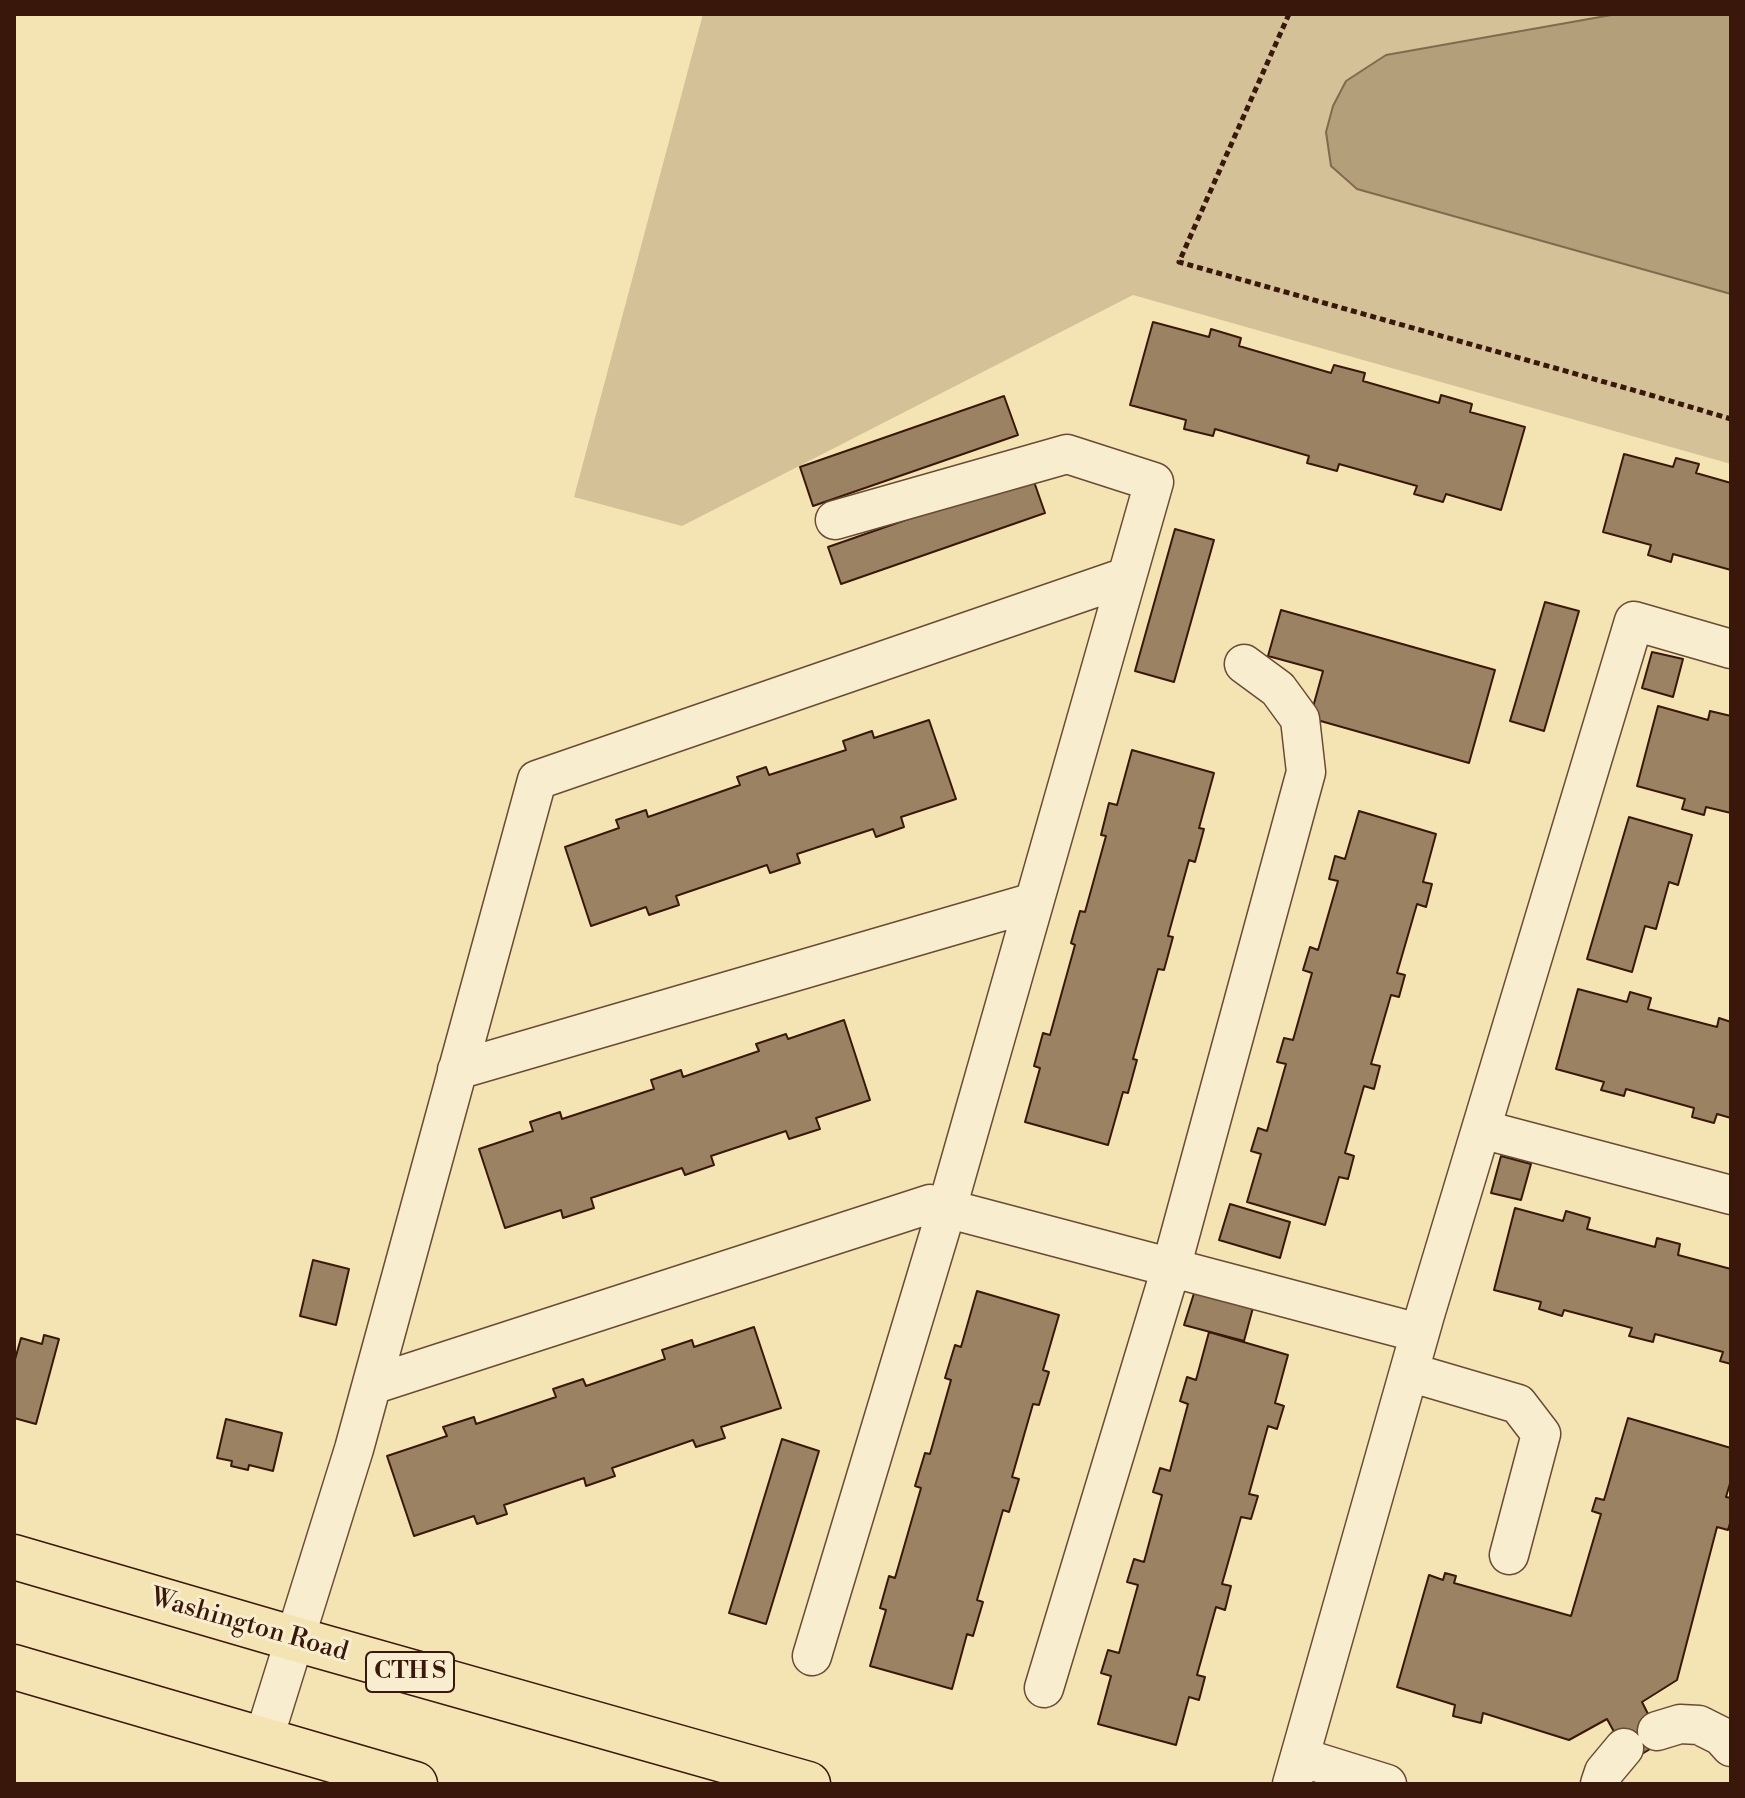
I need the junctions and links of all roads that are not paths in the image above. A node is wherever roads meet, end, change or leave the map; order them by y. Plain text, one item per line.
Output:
1 (835, 520) dead end
2 (1126, 577) junction
3 (1731, 649) edge
4 (1244, 664) dead end
5 (1034, 902) junction
6 (457, 1070) junction
7 (1481, 1129) junction
8 (1731, 1195) edge
9 (947, 1208) junction
10 (1171, 1268) junction
11 (1419, 1333) junction
12 (1409, 1372) junction
13 (372, 1385) junction
14 (1509, 1555) dead end
15 (14, 1557) edge
16 (295, 1639) junction
17 (812, 1656) dead end
18 (14, 1667) edge
19 (1044, 1688) dead end
20 (1657, 1731) dead end
21 (263, 1741) junction
22 (1731, 1747) edge
23 (1624, 1748) dead end
24 (1296, 1770) edge
25 (415, 1784) edge
26 (808, 1784) edge
27 (1387, 1784) edge
28 (1600, 1784) edge

1 - 2 lane
2 - 5 lane
2 - 6 lane
3 - 7 lane
4 - 10 lane
5 - 6 lane
5 - 9 lane
6 - 13 lane
7 - 8 lane
7 - 11 lane
9 - 10 lane
9 - 13 lane
9 - 17 lane
10 - 11 lane
10 - 19 lane
11 - 12 lane
12 - 14 lane
12 - 24 lane
13 - 16 lane
15 - 16 main road, Washington Road / CTH S
16 - 21 lane
16 - 26 main road, Washington Road / CTH S
18 - 21 main road
20 - 22 lane
21 - 25 main road
23 - 28 lane
24 - 27 lane

